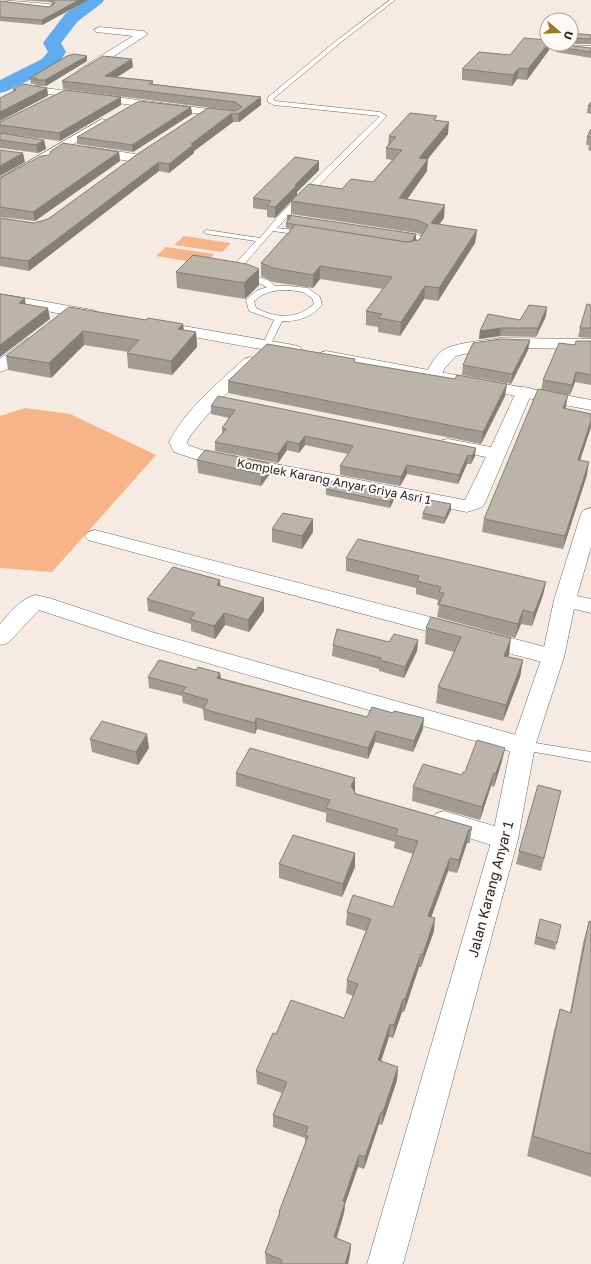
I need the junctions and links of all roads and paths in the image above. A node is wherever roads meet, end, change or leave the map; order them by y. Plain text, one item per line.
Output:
1 (393, 0) edge
2 (0, 2) edge
3 (50, 7) edge
4 (99, 30) dead end
5 (579, 48) edge
6 (591, 49) edge
7 (74, 76) edge
8 (29, 89) edge
9 (64, 89) junction
10 (136, 103) junction
11 (46, 104) edge
12 (205, 112) junction
13 (235, 115) edge
14 (192, 120) edge
15 (45, 144) edge
16 (60, 147) junction
17 (148, 150) edge
18 (20, 156) edge
19 (136, 158) junction
20 (40, 159) junction
21 (55, 161) edge
22 (124, 166) edge
23 (0, 183) edge
24 (271, 229) junction
25 (207, 232) dead end
26 (393, 232) edge
27 (316, 236) edge
28 (261, 240) junction
29 (406, 251) edge
30 (272, 288) junction
31 (0, 298) edge
32 (71, 311) junction
33 (110, 318) edge
34 (279, 318) junction
35 (149, 325) edge
36 (591, 344) edge
37 (266, 346) junction
38 (0, 367) edge
39 (433, 376) junction
40 (524, 392) junction
41 (213, 397) junction
42 (236, 402) edge
43 (591, 405) edge
44 (436, 441) edge
45 (497, 454) junction
46 (591, 514) edge
47 (95, 536) dead end
48 (565, 600) junction
49 (591, 606) edge
50 (0, 638) edge
51 (553, 657) junction
52 (524, 746) junction
53 (591, 757) edge
54 (424, 816) edge
55 (505, 839) junction
56 (385, 1264) edge

1 - 24 lane
2 - 3 street
4 - 7 street
5 - 6 street
8 - 9 street
9 - 10 street
9 - 11 street
10 - 12 street
10 - 16 street
12 - 13 street
12 - 14 street
15 - 16 street
16 - 19 street
16 - 20 street
17 - 19 street
18 - 20 street
19 - 22 street
20 - 21 street
20 - 23 street
24 - 27 lane
24 - 28 lane
25 - 28 lane
26 - 29 lane
28 - 30 lane
30 - 34 lane
30 - 34 lane
31 - 32 street
32 - 33 street
32 - 38 street
34 - 37 lane
35 - 37 street
36 - 39 street
37 - 39 street
37 - 41 street, Komplek Karang Anyar Griya Asri 1
39 - 40 street
40 - 43 street
40 - 45 street, Komplek Karang Anyar Griya Asri 1
41 - 42 street
41 - 45 street, Komplek Karang Anyar Griya Asri 1
44 - 45 street
46 - 48 street, Jalan Karang Anyar 1
47 - 51 street
48 - 49 street
48 - 51 street, Jalan Karang Anyar 1
50 - 52 street
51 - 52 street, Jalan Karang Anyar 1
52 - 53 lane
52 - 55 street, Jalan Karang Anyar 1
54 - 55 street
55 - 56 street, Jalan Karang Anyar 1

